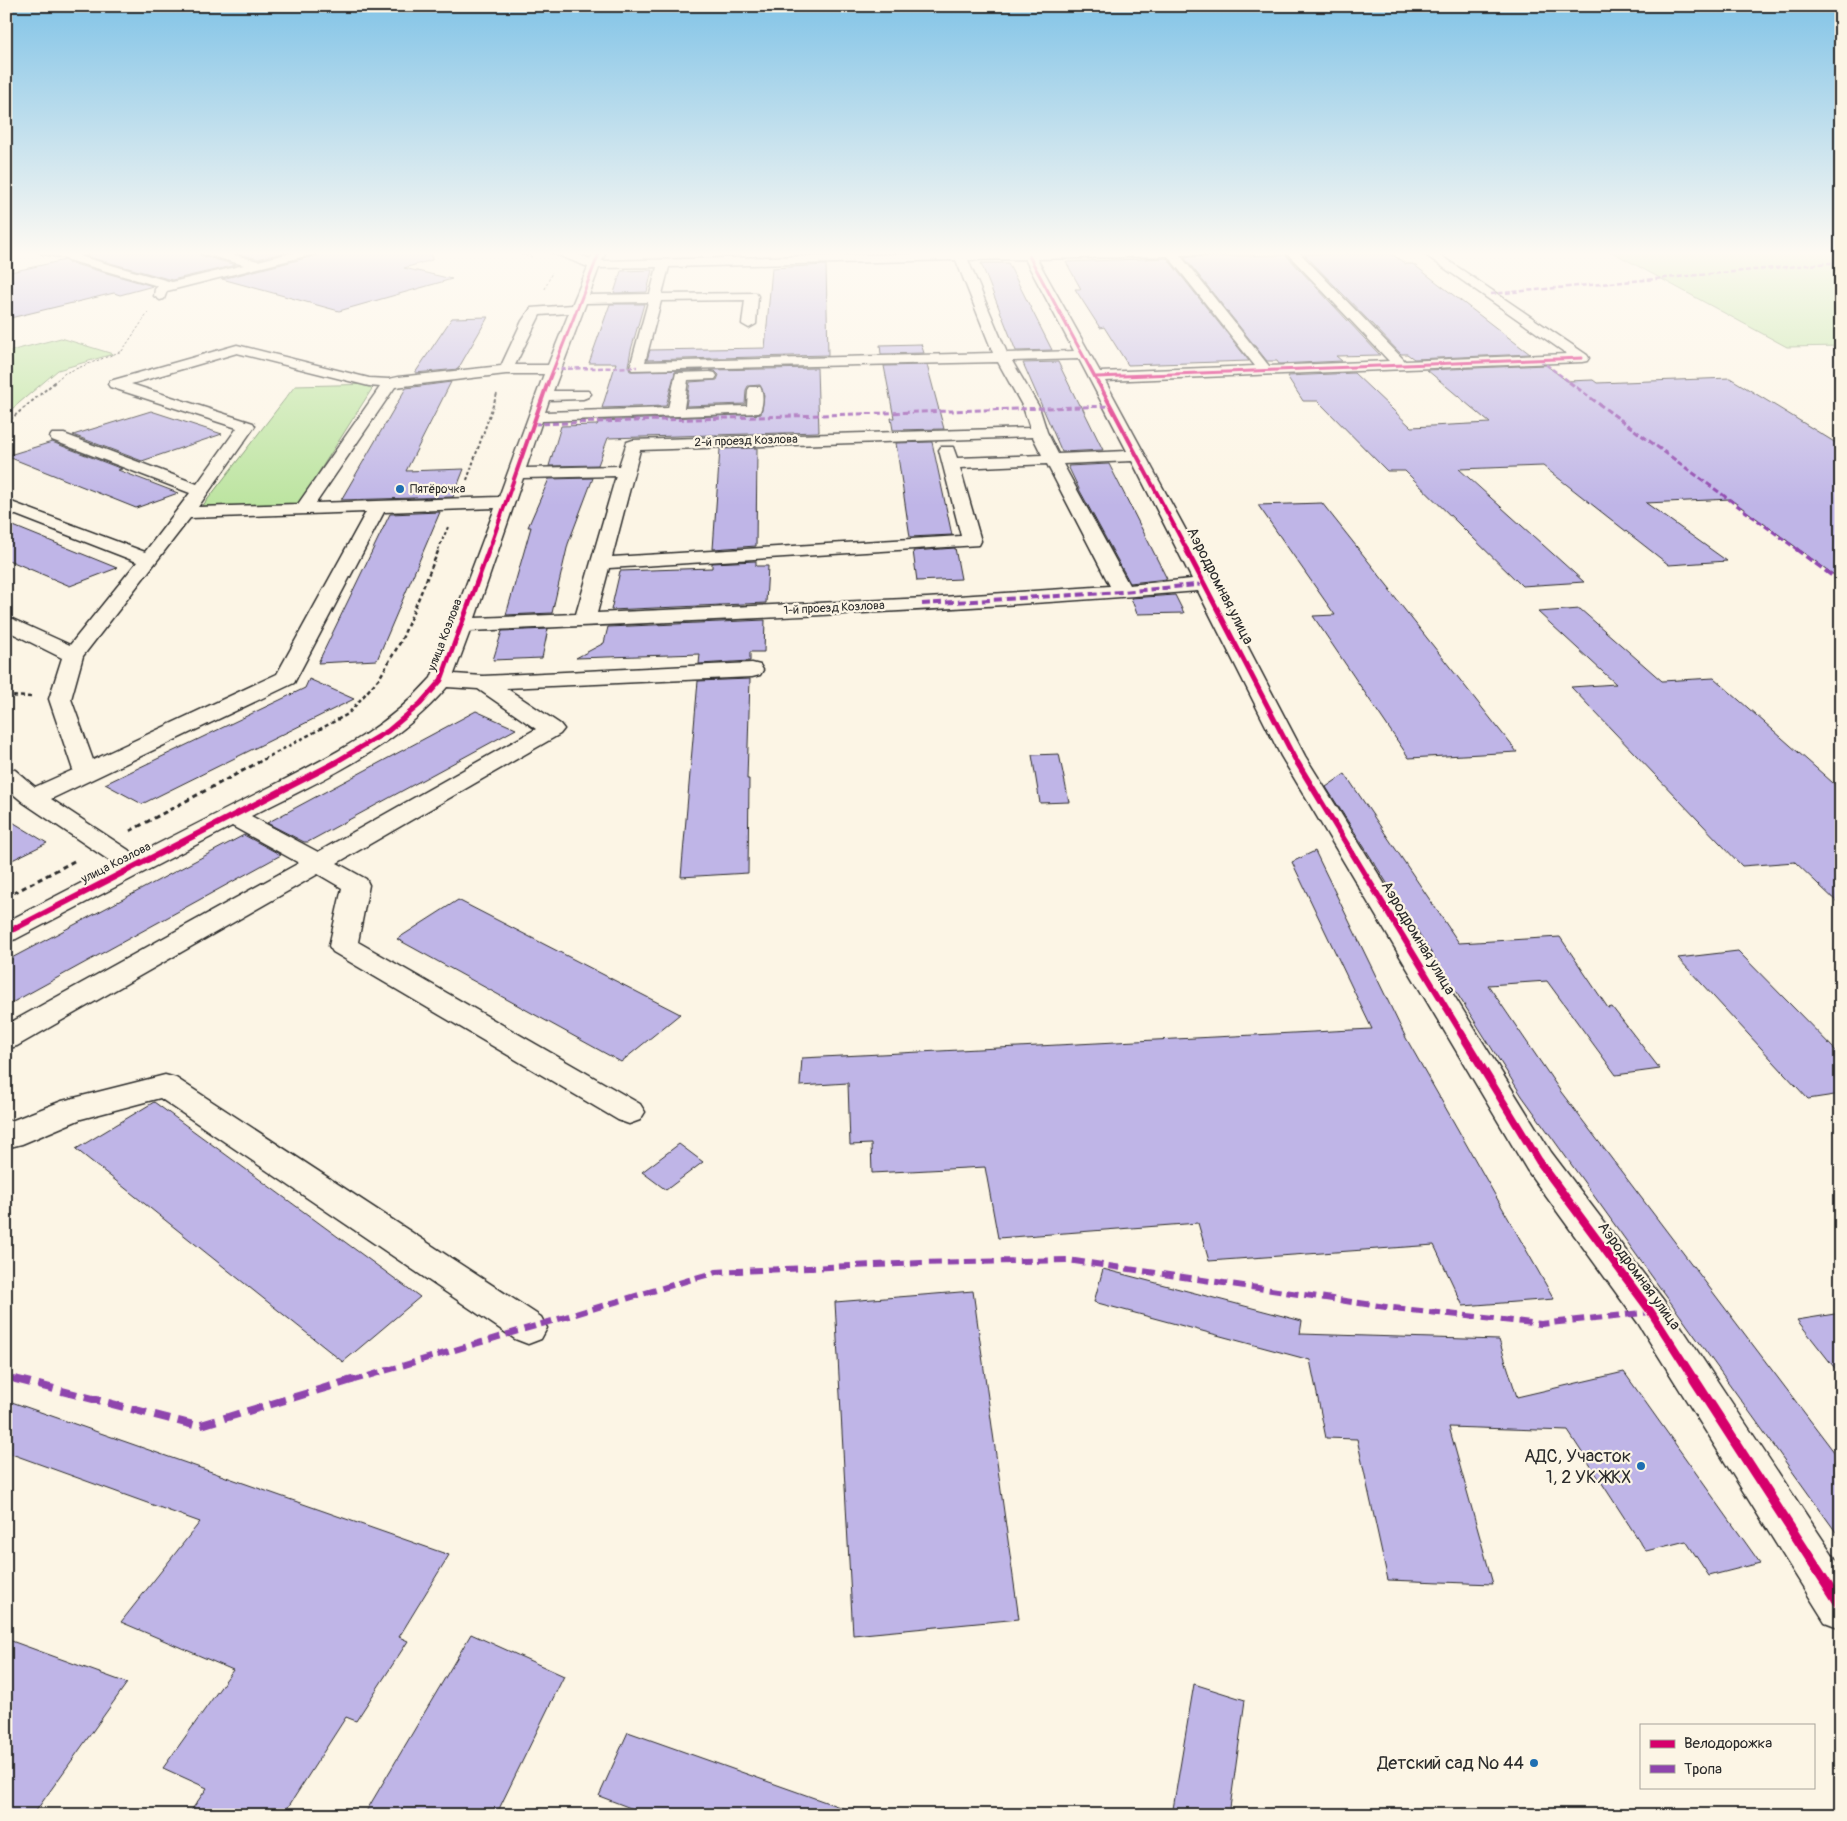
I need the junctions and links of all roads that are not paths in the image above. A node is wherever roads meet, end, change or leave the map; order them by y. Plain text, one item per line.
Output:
1 (522, 336) edge
2 (567, 336) edge
3 (646, 336) edge
4 (992, 336) edge
5 (1073, 336) edge
6 (1238, 336) edge
7 (1373, 336) edge
8 (1550, 336) edge
9 (1002, 357) junction
10 (1401, 365) junction
11 (1090, 366) junction
12 (553, 369) junction
13 (506, 370) junction
14 (1266, 371) junction
15 (714, 376) dead end
16 (390, 384) junction
17 (755, 390) dead end
18 (583, 394) dead end
19 (544, 396) junction
20 (674, 413) junction
21 (537, 417) junction
22 (1039, 432) junction
23 (58, 437) dead end
24 (1138, 456) junction
25 (1052, 459) junction
26 (626, 471) junction
27 (516, 473) junction
28 (201, 491) junction
29 (506, 502) junction
30 (6, 505) edge
31 (378, 506) junction
32 (303, 509) junction
33 (185, 513) junction
34 (149, 560) junction
35 (601, 563) junction
36 (1205, 584) junction
37 (1123, 592) junction
38 (585, 619) junction
39 (6, 622) edge
40 (462, 625) junction
41 (74, 655) junction
42 (752, 670) dead end
43 (440, 680) junction
44 (483, 683) junction
45 (86, 774) junction
46 (6, 775) edge
47 (33, 798) junction
48 (232, 816) junction
49 (318, 863) junction
50 (134, 866) junction
51 (6, 933) edge
52 (6, 1039) edge
53 (629, 1112) dead end
54 (6, 1132) edge
55 (528, 1328) dead end
56 (1841, 1606) edge

1 - 13 street
2 - 12 street, улица Козлова
3 - 9 street
4 - 9 street
5 - 11 street, Аэродромная улица
6 - 14 street
7 - 10 street
8 - 10 street
9 - 11 street
9 - 22 street
10 - 14 street
11 - 14 street
11 - 24 street, Аэродромная улица
12 - 13 street
12 - 19 street, улица Козлова
13 - 16 street
15 - 20 street
16 - 28 street
16 - 32 street
17 - 20 street
18 - 19 street
19 - 21 street, улица Козлова
20 - 21 street
21 - 27 street, улица Козлова
22 - 25 street
22 - 26 street, 2-й проезд Козлова
23 - 28 street
24 - 25 street
24 - 36 street, Аэродромная улица
25 - 35 street
25 - 37 street
26 - 27 street
26 - 35 street, 2-й проезд Козлова
27 - 29 street, улица Козлова
28 - 33 street
29 - 31 street
29 - 40 street, улица Козлова
30 - 34 street
31 - 32 street
31 - 45 street
32 - 33 street
33 - 34 street
34 - 41 street
35 - 38 street, 2-й проезд Козлова
36 - 37 street, 1-й проезд Козлова
36 - 56 street, Аэродромная улица
37 - 38 street, 1-й проезд Козлова
38 - 40 street, 1-й проезд Козлова
39 - 41 street
40 - 43 street, улица Козлова
41 - 45 street
42 - 44 street
43 - 44 street
43 - 48 street, улица Козлова
44 - 49 street
45 - 47 street
46 - 47 street
47 - 50 street
48 - 49 street
48 - 50 street, улица Козлова
49 - 52 street
49 - 53 street
50 - 51 street, улица Козлова
54 - 55 street

